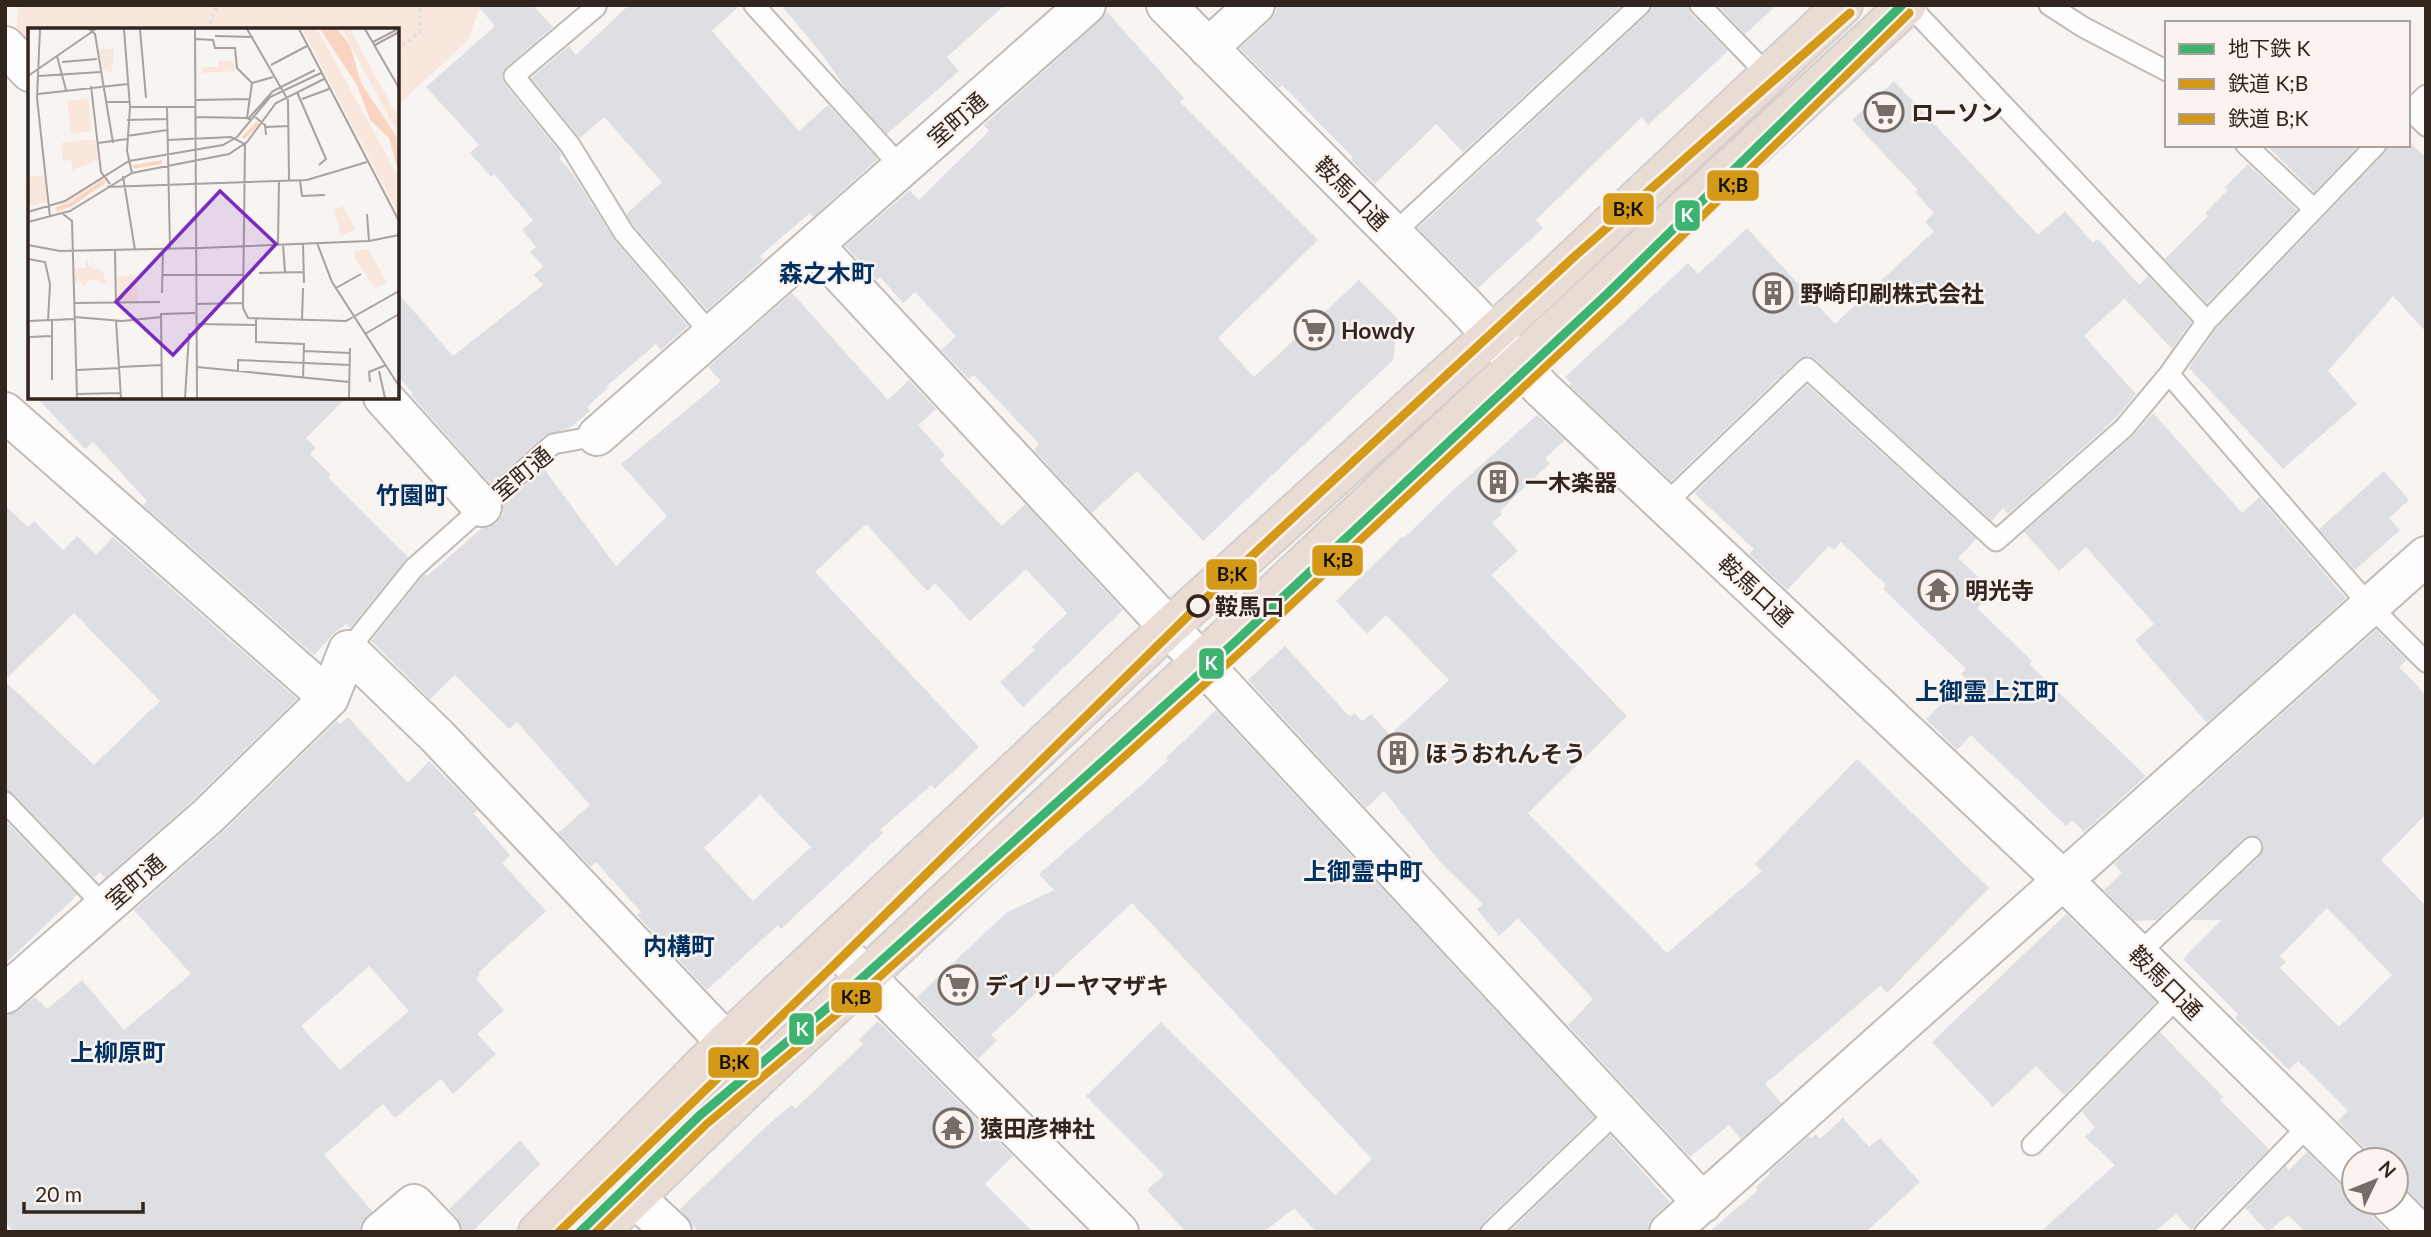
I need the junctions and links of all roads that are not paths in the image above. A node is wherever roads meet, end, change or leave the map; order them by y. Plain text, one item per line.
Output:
1 (754, 5) edge
2 (1086, 5) edge
3 (1166, 5) edge
4 (1255, 5) edge
5 (1640, 5) edge
6 (1700, 5) edge
7 (1843, 5) edge
8 (1908, 5) edge
9 (2049, 5) edge
10 (596, 6) edge
11 (5, 46) edge
12 (1208, 48) junction
13 (28, 70) edge
14 (2165, 70) edge
15 (1769, 76) junction
16 (2426, 95) edge
17 (2410, 110) edge
18 (2410, 112) edge
19 (2426, 126) edge
20 (2248, 147) edge
21 (2374, 147) edge
22 (901, 167) junction
23 (2314, 209) junction
24 (1393, 234) junction
25 (814, 245) junction
26 (2207, 321) junction
27 (1492, 335) junction
28 (713, 336) junction
29 (1519, 363) junction
30 (2169, 374) junction
31 (385, 399) edge
32 (5, 412) edge
33 (597, 436) joint
34 (1665, 504) junction
35 (482, 508) junction
36 (2426, 556) edge
37 (2369, 605) junction
38 (1169, 627) junction
39 (348, 650) junction
40 (1201, 662) junction
41 (2426, 662) edge
42 (328, 698) junction
43 (5, 802) edge
44 (2252, 848) dead end
45 (2062, 879) junction
46 (105, 907) junction
47 (832, 943) junction
48 (2138, 954) junction
49 (865, 977) junction
50 (8, 987) edge
51 (2180, 995) junction
52 (726, 1042) junction
53 (1618, 1111) junction
54 (2310, 1124) junction
55 (2032, 1145) dead end
56 (2340, 1154) edge
57 (603, 1168) junction
58 (634, 1198) junction
59 (1703, 1203) junction
60 (2403, 1216) edge
61 (381, 1232) edge
62 (441, 1232) edge
63 (538, 1232) edge
64 (599, 1232) edge
65 (672, 1232) edge
66 (1119, 1232) edge
67 (1491, 1232) edge
68 (1669, 1232) edge
69 (2205, 1232) edge
70 (2419, 1232) edge

1 - 22 lane
2 - 22 street, 室町通
3 - 12 street, 鞍馬口通
4 - 12 street
5 - 24 lane
6 - 15 lane
7 - 15 highway
8 - 26 lane
8 - 29 highway
9 - 14 lane
10 - 28 lane
11 - 13 street
12 - 24 street, 鞍馬口通
15 - 27 highway
16 - 17 lane
18 - 19 lane
20 - 23 lane
21 - 23 lane
22 - 25 street, 室町通
23 - 26 lane
24 - 27 street, 鞍馬口通
25 - 28 street, 室町通
25 - 38 street
26 - 30 lane
27 - 29 street, 鞍馬口通
27 - 38 highway
28 - 33 street, 室町通
29 - 34 street, 鞍馬口通
29 - 40 highway
30 - 34 lane
30 - 37 lane
31 - 35 street
32 - 42 street
33 - 35 lane, 室町通
34 - 45 street, 鞍馬口通
35 - 39 lane, 室町通
36 - 37 street
37 - 41 lane
37 - 45 street
38 - 40 street
38 - 47 highway
39 - 42 street, 室町通
39 - 52 street
40 - 49 highway
40 - 53 street
42 - 46 street, 室町通
43 - 46 lane
44 - 48 lane
45 - 48 street, 鞍馬口通
45 - 59 street
46 - 50 street, 室町通
47 - 49 street
47 - 52 highway
48 - 51 street, 鞍馬口通
49 - 58 highway
49 - 66 street
51 - 54 street, 鞍馬口通
51 - 55 lane
52 - 57 highway
53 - 59 street
53 - 67 lane
54 - 56 street, 鞍馬口通
54 - 69 lane
57 - 58 street
57 - 63 highway
58 - 64 highway
58 - 65 street
59 - 68 street
60 - 70 street
61 - 62 street

